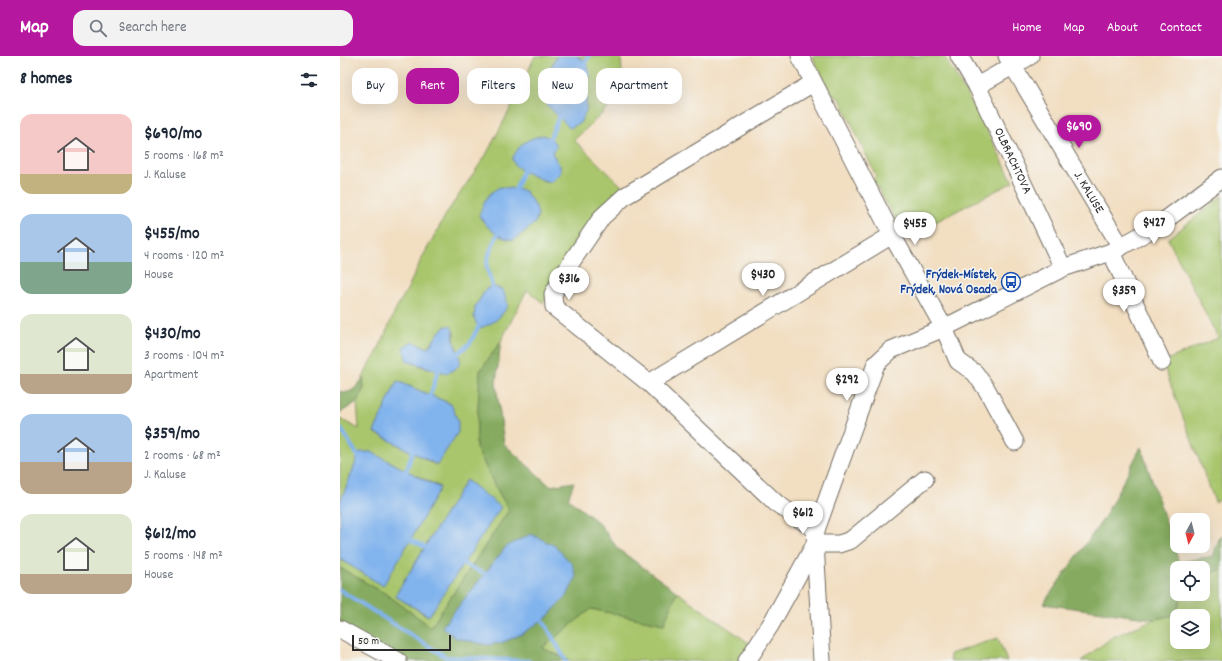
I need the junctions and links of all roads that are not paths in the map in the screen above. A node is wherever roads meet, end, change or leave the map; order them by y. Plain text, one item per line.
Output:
1 (800, 56) edge
2 (960, 56) edge
3 (1030, 56) edge
4 (1009, 61) edge
5 (813, 83) junction
6 (977, 86) junction
7 (1222, 178) edge
8 (892, 235) junction
9 (1116, 250) junction
10 (1063, 268) junction
11 (944, 328) junction
12 (1162, 362) dead end
13 (649, 383) junction
14 (1015, 442) dead end
15 (925, 479) dead end
16 (815, 537) junction
17 (340, 630) edge
18 (398, 661) edge
19 (747, 661) edge
20 (822, 661) edge

1 - 5 street
2 - 6 street, OLBRACHTOVA
3 - 4 street
4 - 6 street
4 - 9 street, J. KALUSE
5 - 8 street
5 - 13 street
6 - 10 street, OLBRACHTOVA
7 - 9 street
8 - 11 street
8 - 13 street
9 - 10 street
9 - 12 street, J. KALUSE
10 - 11 street
11 - 14 street
11 - 16 street
13 - 16 street
15 - 16 street
16 - 19 street
16 - 20 street
17 - 18 street

